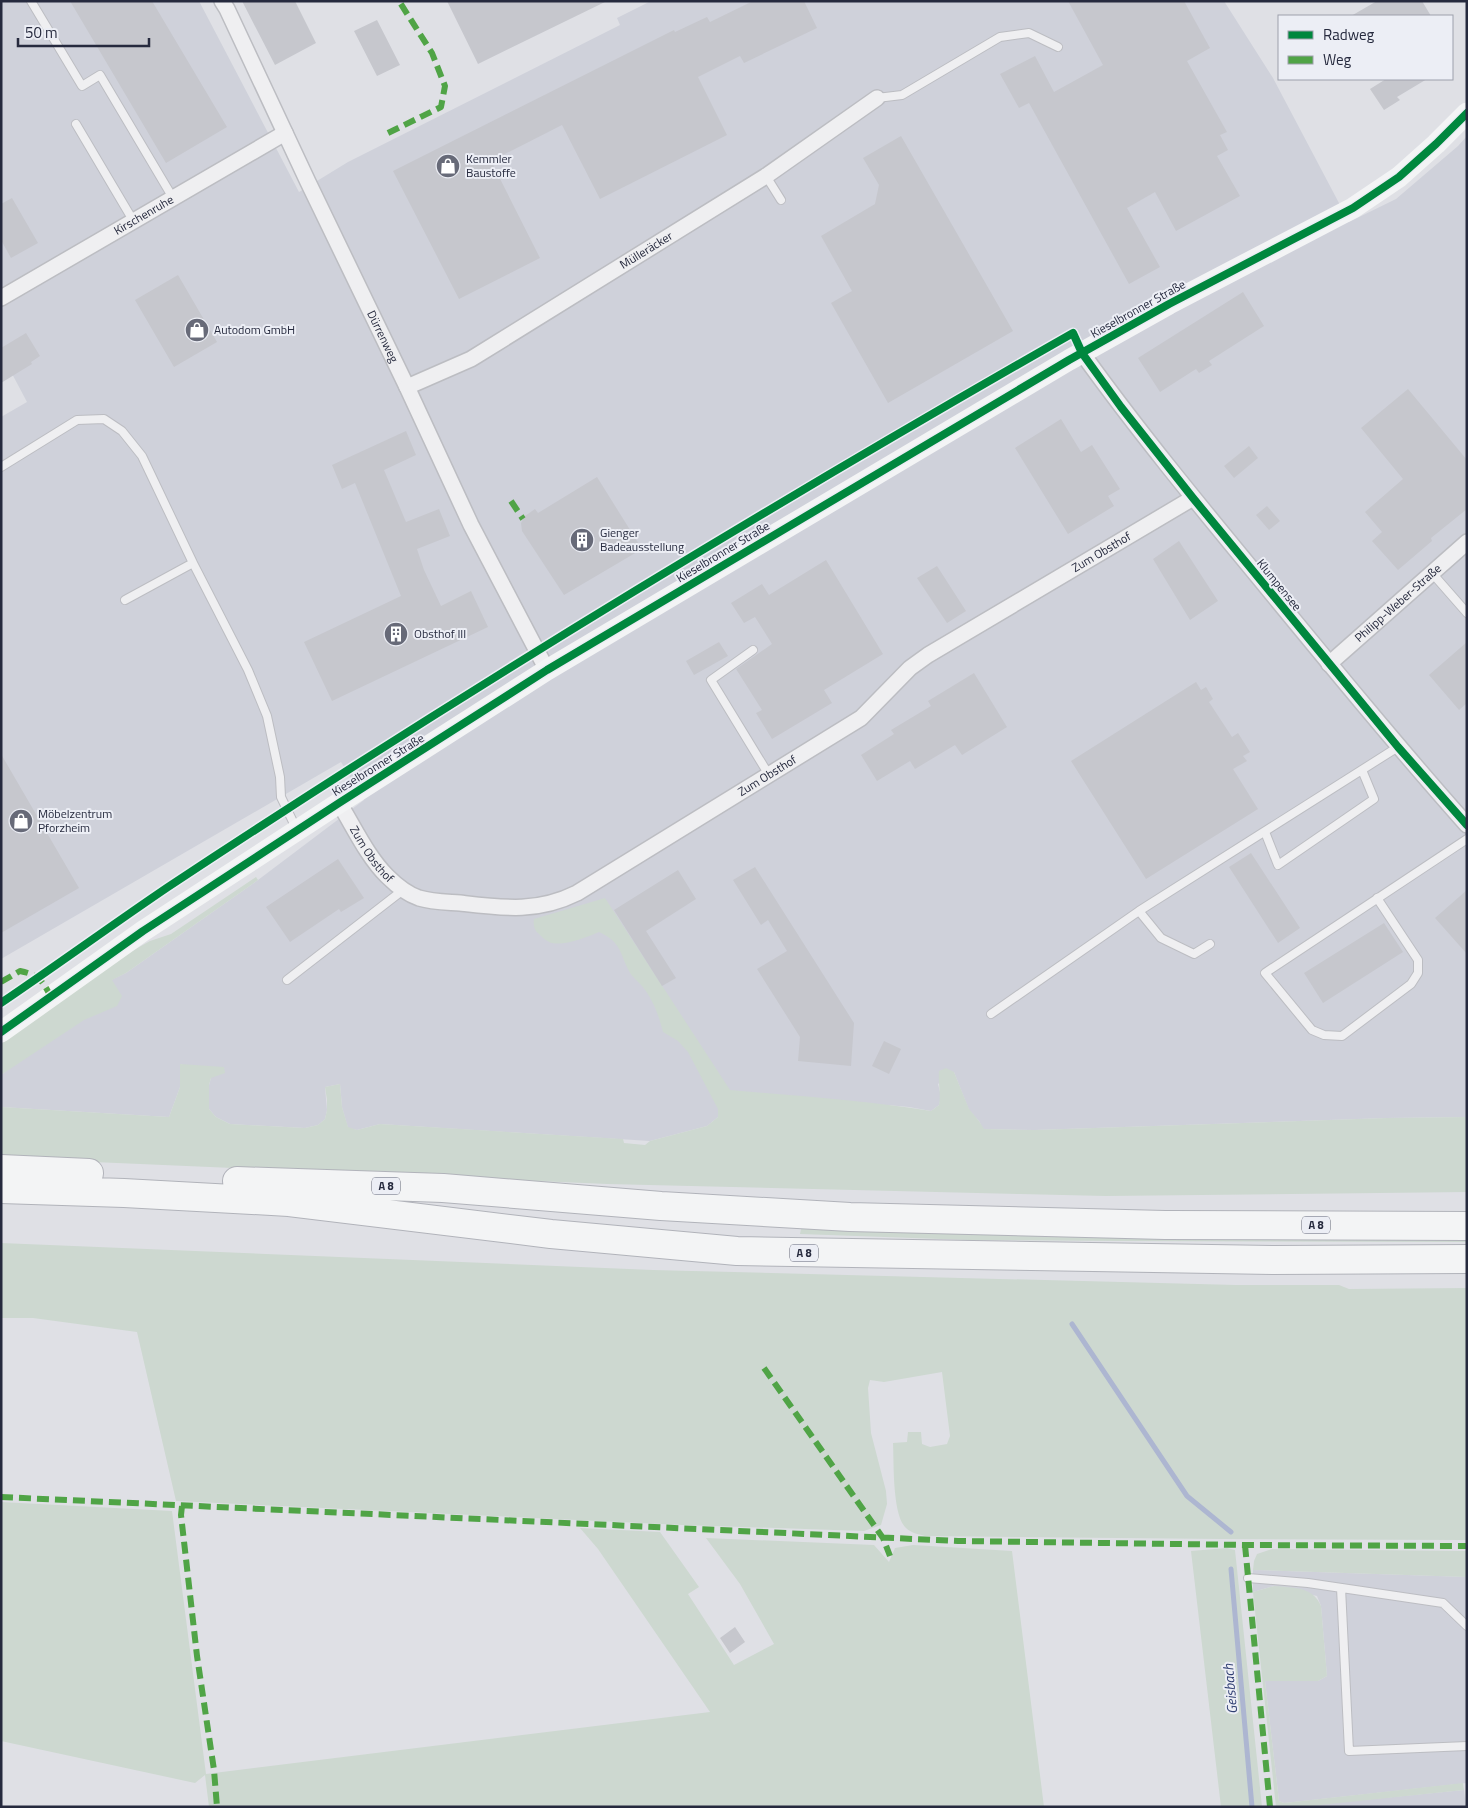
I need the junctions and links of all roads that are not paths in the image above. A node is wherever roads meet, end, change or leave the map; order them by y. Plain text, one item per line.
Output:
1 (31, 1) edge
2 (222, 1) edge
3 (1058, 47) dead end
4 (877, 98) joint
5 (1467, 113) edge
6 (76, 124) dead end
7 (285, 133) junction
8 (766, 176) junction
9 (173, 198) junction
10 (781, 200) dead end
11 (134, 222) junction
12 (1, 298) edge
13 (1082, 353) junction
14 (407, 387) junction
15 (1, 467) edge
16 (1193, 498) junction
17 (1467, 542) edge
18 (193, 563) junction
19 (1432, 573) junction
20 (125, 600) dead end
21 (1467, 612) edge
22 (753, 650) dead end
23 (1329, 664) junction
24 (547, 670) junction
25 (1398, 748) junction
26 (1362, 770) junction
27 (769, 775) junction
28 (339, 803) junction
29 (1467, 825) edge
30 (298, 830) junction
31 (1264, 832) junction
32 (1467, 839) edge
33 (403, 890) junction
34 (1377, 898) junction
35 (1139, 911) junction
36 (1210, 944) dead end
37 (287, 980) dead end
38 (991, 1014) dead end
39 (1, 1032) edge
40 (1, 1168) edge
41 (1, 1189) edge
42 (1467, 1226) edge
43 (1467, 1259) edge
44 (1248, 1578) dead end
45 (1341, 1588) junction
46 (1467, 1626) edge
47 (1467, 1746) edge

1 - 9 lane
2 - 7 street, Dürrenweg
3 - 4 lane
4 - 8 street, Mülleräcker
5 - 13 street, Kieselbronner Straße
6 - 11 lane
7 - 9 street, Kirschenruhe
7 - 14 street, Dürrenweg
8 - 10 lane
8 - 14 street, Mülleräcker
9 - 11 street, Kirschenruhe
11 - 12 street, Kirschenruhe
13 - 16 street, Klumpensee
13 - 24 street, Kieselbronner Straße
14 - 24 street, Dürrenweg
15 - 18 lane
16 - 23 street, Klumpensee
16 - 27 street, Zum Obsthof
17 - 19 street, Philipp-Weber-Straße
18 - 20 lane
18 - 30 lane
19 - 21 lane
19 - 23 street, Philipp-Weber-Straße
22 - 27 lane
23 - 25 street, Klumpensee
24 - 28 street, Kieselbronner Straße
25 - 26 lane
25 - 29 street, Klumpensee
26 - 31 lane
26 - 31 lane
27 - 33 street, Zum Obsthof
28 - 30 street, Kieselbronner Straße
28 - 33 street, Zum Obsthof
30 - 39 street, Kieselbronner Straße
31 - 35 lane
32 - 34 lane
33 - 37 lane
34 - 34 lane
35 - 36 lane
35 - 38 lane
40 - 42 highway, A 8
41 - 43 highway, A 8
44 - 45 lane
45 - 46 lane
45 - 47 lane

